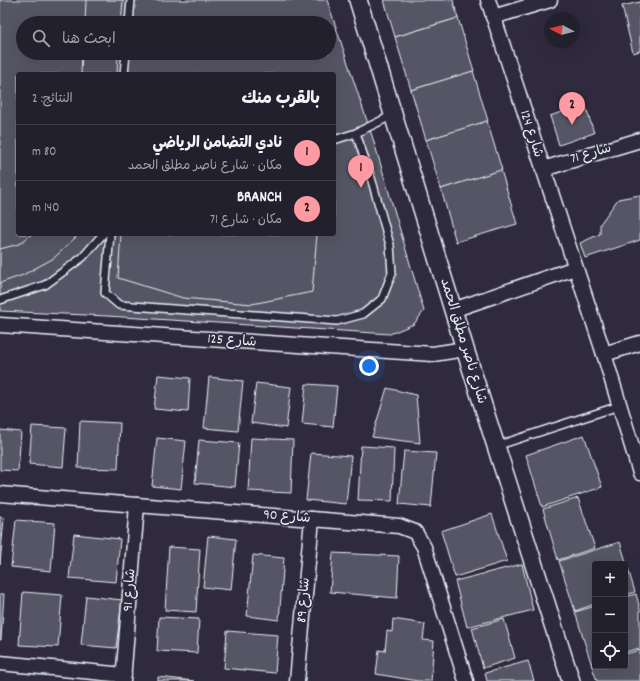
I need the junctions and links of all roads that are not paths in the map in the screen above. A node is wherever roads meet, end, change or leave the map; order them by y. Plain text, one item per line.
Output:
1 (131, 0) edge
2 (358, 0) edge
3 (488, 0) edge
4 (550, 0) edge
5 (130, 16) edge
6 (493, 17) junction
7 (125, 60) edge
8 (124, 72) edge
9 (393, 115) junction
10 (356, 133) junction
11 (336, 139) edge
12 (640, 140) edge
13 (543, 169) junction
14 (101, 236) edge
15 (110, 236) edge
16 (575, 268) junction
17 (0, 300) edge
18 (453, 310) junction
19 (0, 325) edge
20 (640, 342) edge
21 (465, 349) junction
22 (604, 354) junction
23 (619, 406) junction
24 (496, 446) junction
25 (640, 473) edge
26 (0, 494) edge
27 (137, 505) junction
28 (312, 519) junction
29 (0, 663) edge
30 (123, 678) edge
31 (297, 681) edge
32 (466, 681) edge
33 (571, 681) edge

1 - 5 lane
2 - 9 street, شارع ناصر مطلق الحمد
3 - 6 street, شارع 124
4 - 6 street
6 - 13 street, شارع 124
7 - 8 lane
9 - 10 lane
9 - 18 street, شارع ناصر مطلق الحمد
10 - 11 lane
10 - 15 lane
12 - 13 street, شارع 71
13 - 16 street, شارع 124
14 - 17 lane
16 - 18 street
16 - 22 street, شارع 124
18 - 21 street, شارع ناصر مطلق الحمد
19 - 21 street, شارع 125
20 - 22 street
21 - 24 street, شارع ناصر مطلق الحمد
22 - 23 street, شارع 124
23 - 24 lane
23 - 25 street, شارع 124
24 - 33 street, شارع ناصر مطلق الحمد
26 - 27 street, شارع 90
27 - 28 street, شارع 90
27 - 30 street, شارع 91
28 - 31 street, شارع 89
28 - 32 street, شارع 90
29 - 30 street, شارع 91

